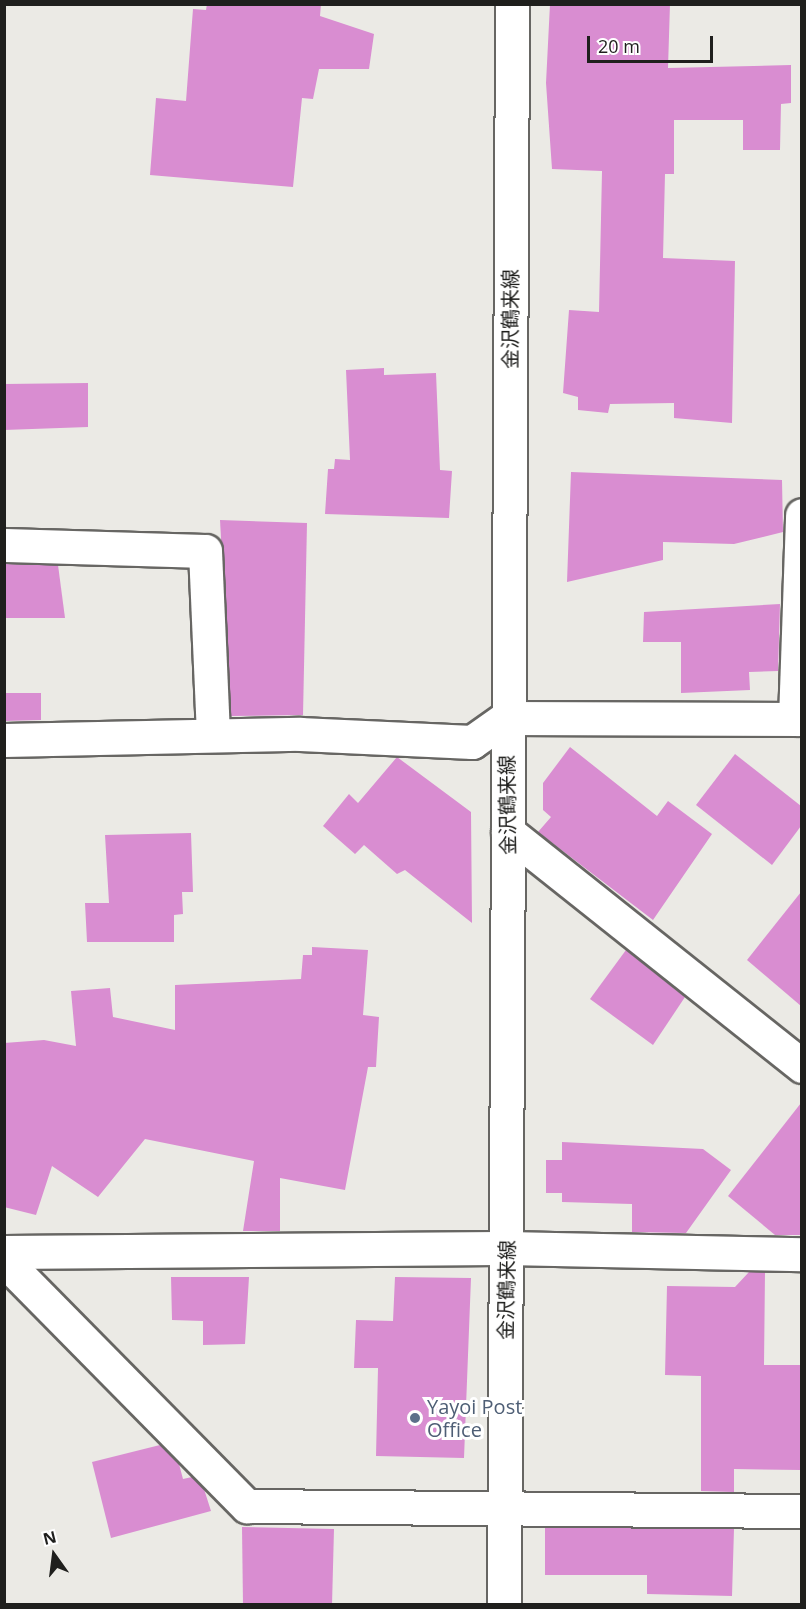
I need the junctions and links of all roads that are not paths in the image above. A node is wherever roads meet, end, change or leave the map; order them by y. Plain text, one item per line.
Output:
1 (512, 4) edge
2 (801, 515) edge
3 (4, 545) edge
4 (507, 718) junction
5 (798, 719) edge
6 (213, 735) junction
7 (4, 740) edge
8 (508, 832) junction
9 (801, 1066) edge
10 (507, 1248) junction
11 (4, 1252) edge
12 (801, 1254) edge
13 (4, 1260) edge
14 (503, 1506) junction
15 (801, 1511) edge
16 (504, 1605) edge

1 - 4 street, 金沢鶴来線
2 - 5 street
3 - 6 street
4 - 5 street
4 - 6 street
4 - 8 street, 金沢鶴来線
6 - 7 street
8 - 9 street
8 - 10 street, 金沢鶴来線
10 - 11 street
10 - 12 street
10 - 14 street, 金沢鶴来線
13 - 14 street
14 - 15 street
14 - 16 street, 金沢鶴来線

